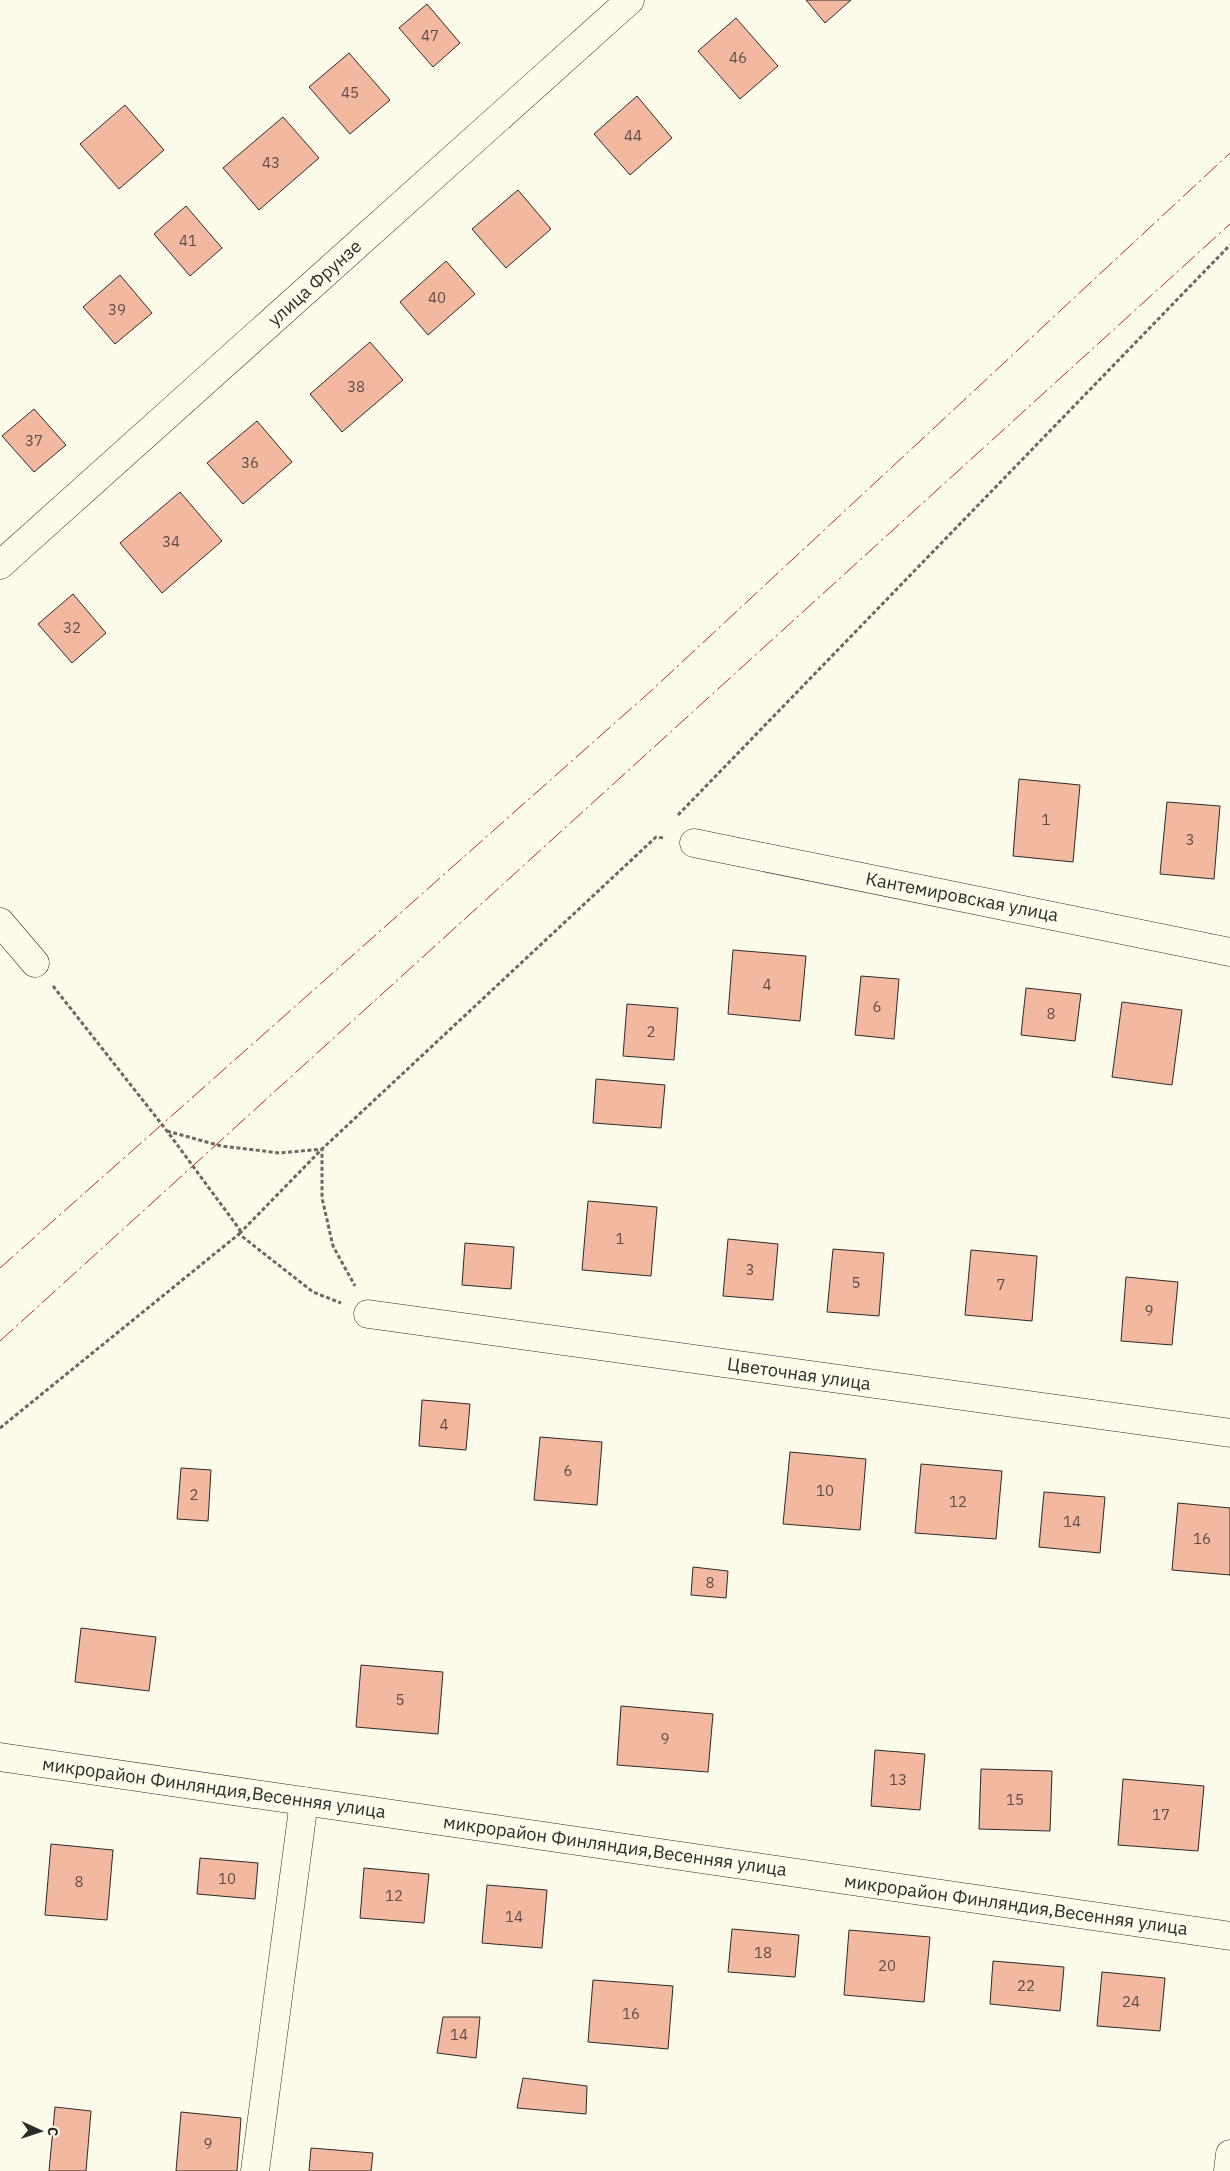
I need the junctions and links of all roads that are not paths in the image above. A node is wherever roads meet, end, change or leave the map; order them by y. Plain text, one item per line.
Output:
1 (630, 0) edge
2 (0, 565) edge
3 (694, 843) road end
4 (0, 922) edge
5 (1230, 952) edge
6 (35, 963) road end
7 (368, 1314) road end
8 (1230, 1434) edge
9 (0, 1757) edge
10 (304, 1801) junction
11 (1230, 1936) edge
12 (1230, 2154) edge
13 (256, 2171) edge
14 (1228, 2171) edge

1 - 2 street, улица Фрунзе
3 - 5 street, Кантемировская улица
4 - 6 street
7 - 8 street, Цветочная улица
9 - 10 street, микрорайон Финляндия,Весенняя улица
10 - 11 street, микрорайон Финляндия,Весенняя улица
10 - 13 street
12 - 14 street

